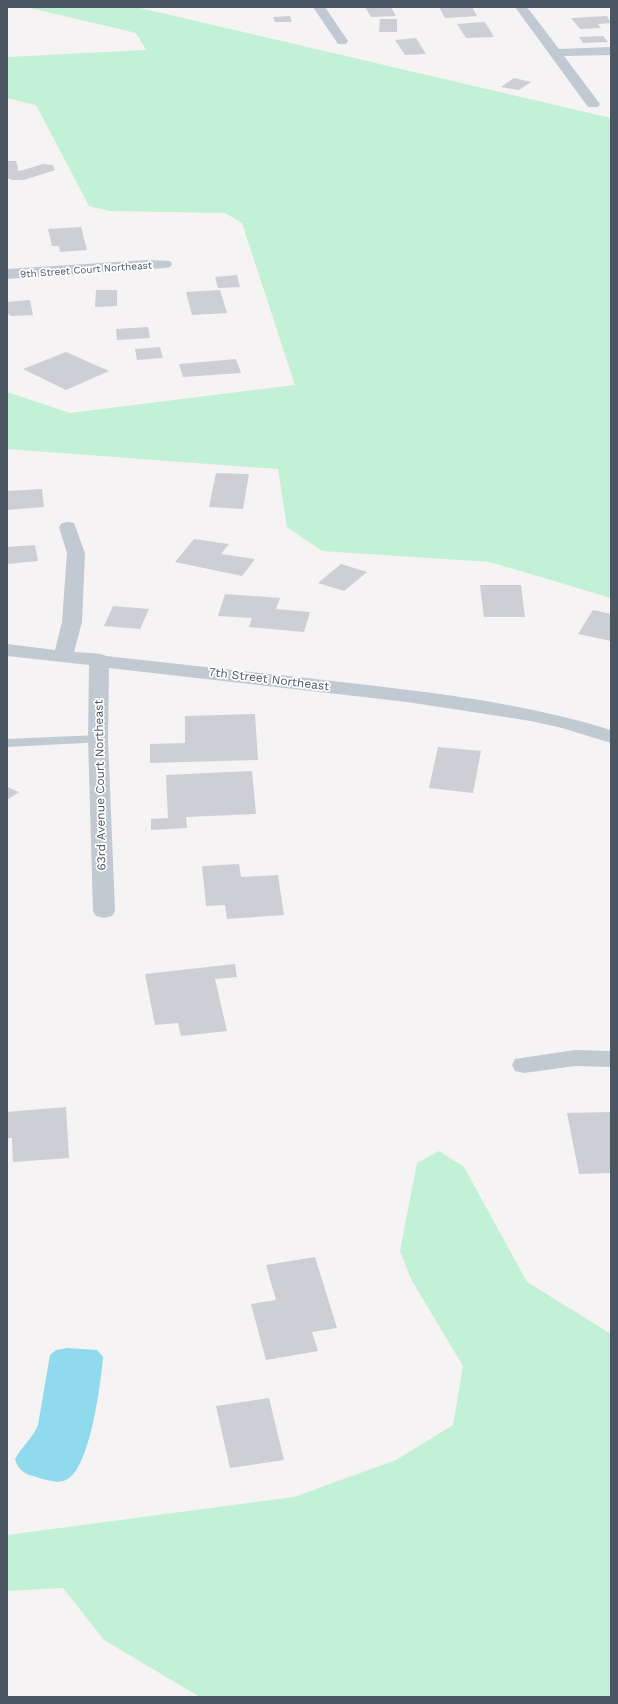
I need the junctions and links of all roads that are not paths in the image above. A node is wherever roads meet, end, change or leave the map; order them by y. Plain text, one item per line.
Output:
1 (319, 7) edge
2 (522, 7) edge
3 (342, 41) dead end
4 (611, 51) edge
5 (557, 53) junction
6 (593, 104) dead end
7 (165, 264) dead end
8 (7, 274) edge
9 (68, 527) dead end
10 (7, 650) edge
11 (64, 656) junction
12 (99, 660) junction
13 (611, 737) edge
14 (98, 739) junction
15 (7, 743) edge
16 (104, 911) dead end
17 (611, 1059) edge
18 (524, 1065) dead end

1 - 3 street
2 - 5 street
4 - 5 street
5 - 6 street
7 - 8 street, 9th Street Court Northeast
9 - 11 street
10 - 11 street, 7th Street Northeast
11 - 12 street, 7th Street Northeast
12 - 13 street, 7th Street Northeast
12 - 14 street, 63rd Avenue Court Northeast
14 - 15 lane
14 - 16 street, 63rd Avenue Court Northeast
17 - 18 street

